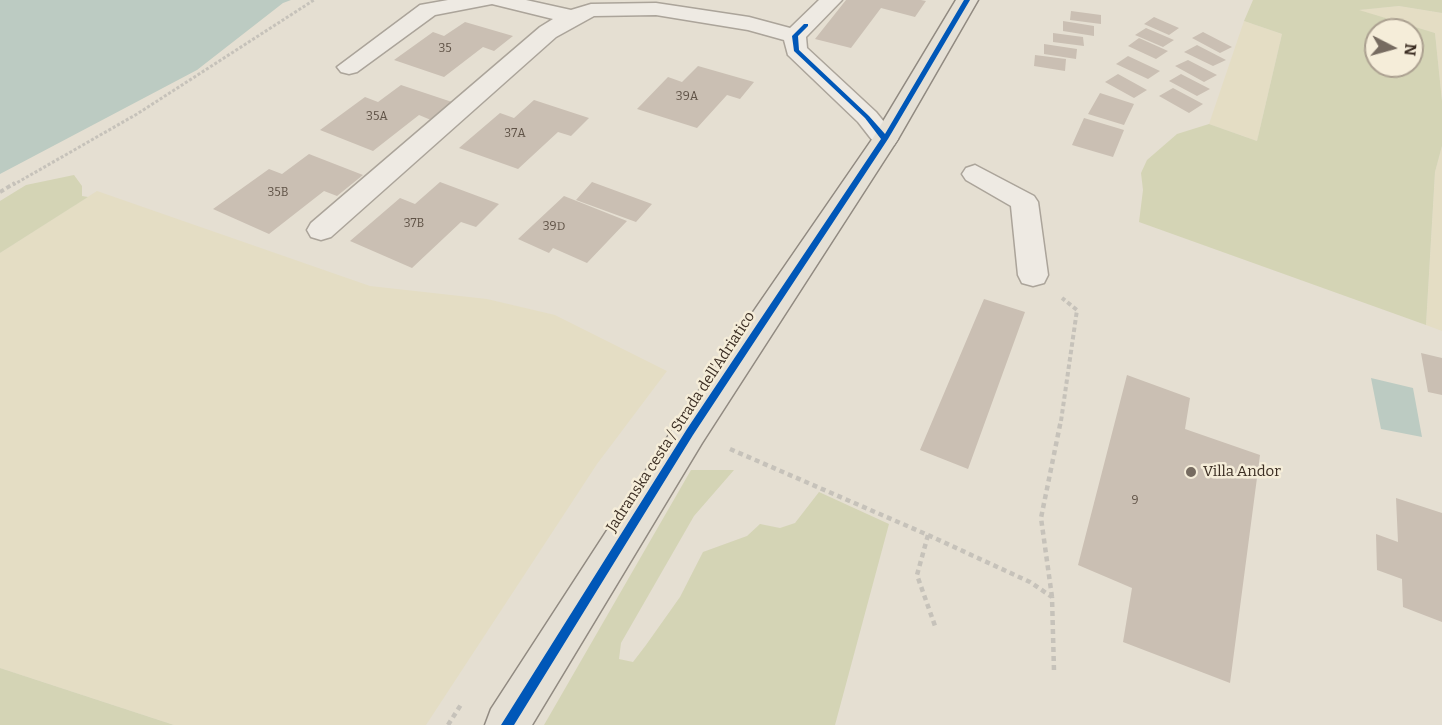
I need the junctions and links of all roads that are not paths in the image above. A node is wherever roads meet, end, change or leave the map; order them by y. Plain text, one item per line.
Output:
1 (484, 0) edge
2 (499, 0) edge
3 (831, 0) edge
4 (967, 0) edge
5 (572, 17) junction
6 (801, 30) junction
7 (349, 67) dead end
8 (885, 139) junction
9 (975, 174) dead end
10 (321, 230) dead end
11 (1033, 275) road end
12 (507, 725) edge

1 - 7 street
2 - 5 street
3 - 6 street
4 - 8 main road, Jadranska cesta / Strada dell'Adriatico
5 - 6 street
5 - 10 street
6 - 8 street
8 - 12 main road, Jadranska cesta / Strada dell'Adriatico
9 - 11 street

